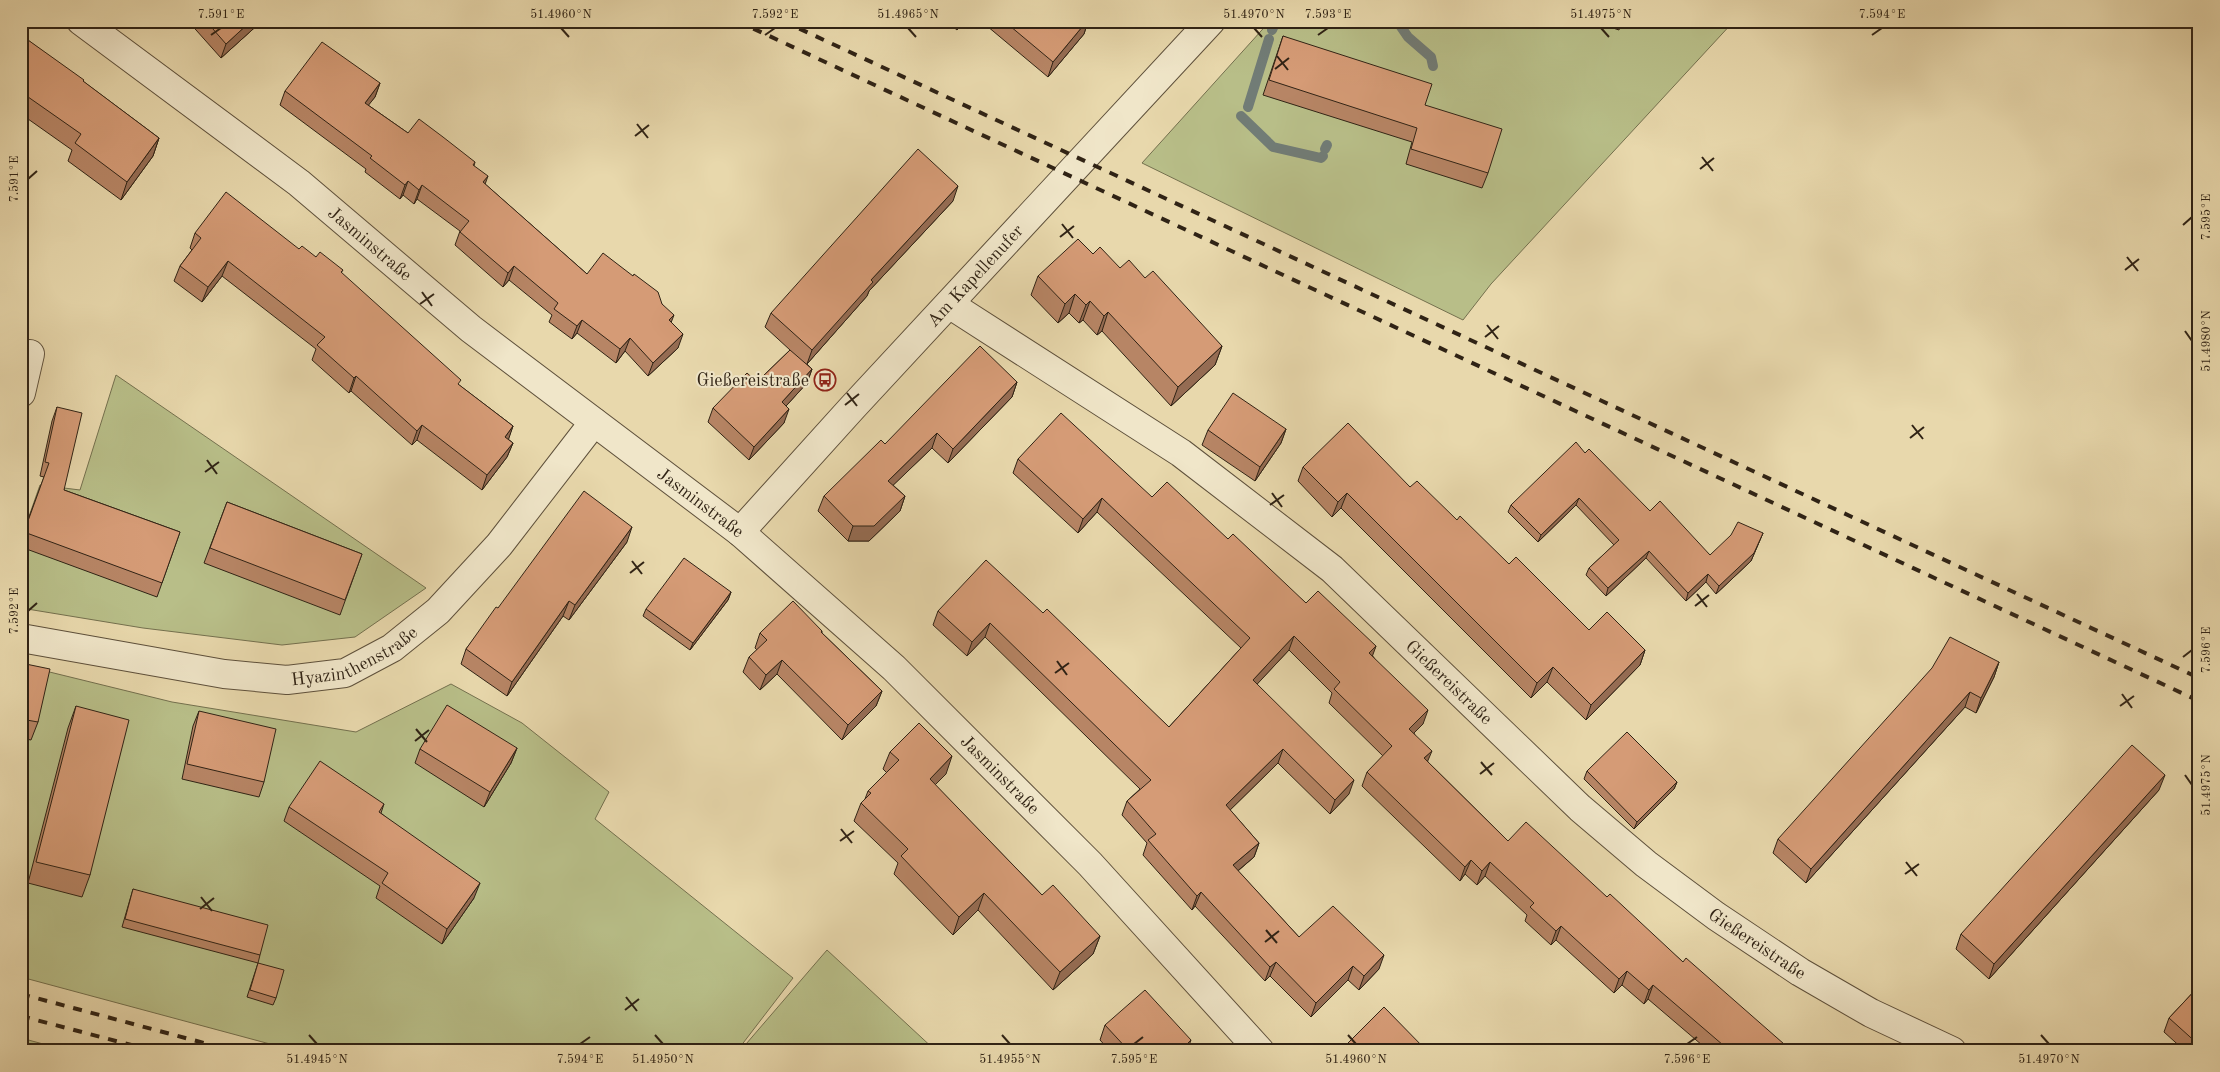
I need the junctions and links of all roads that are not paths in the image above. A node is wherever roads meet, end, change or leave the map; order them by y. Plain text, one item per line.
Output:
1 (81, 21) edge
2 (1205, 23) edge
3 (949, 304) junction
4 (30, 354) dead end
5 (21, 393) edge
6 (594, 422) junction
7 (740, 532) junction
8 (21, 638) edge
9 (1260, 1051) edge
10 (1952, 1051) edge

1 - 6 street, Jasminstraße
2 - 3 street, Am Kapellenufer
3 - 7 street, Am Kapellenufer
3 - 10 street, Gießereistraße
4 - 5 street
6 - 7 street, Jasminstraße
6 - 8 street, Hyazinthenstraße
7 - 9 street, Jasminstraße

